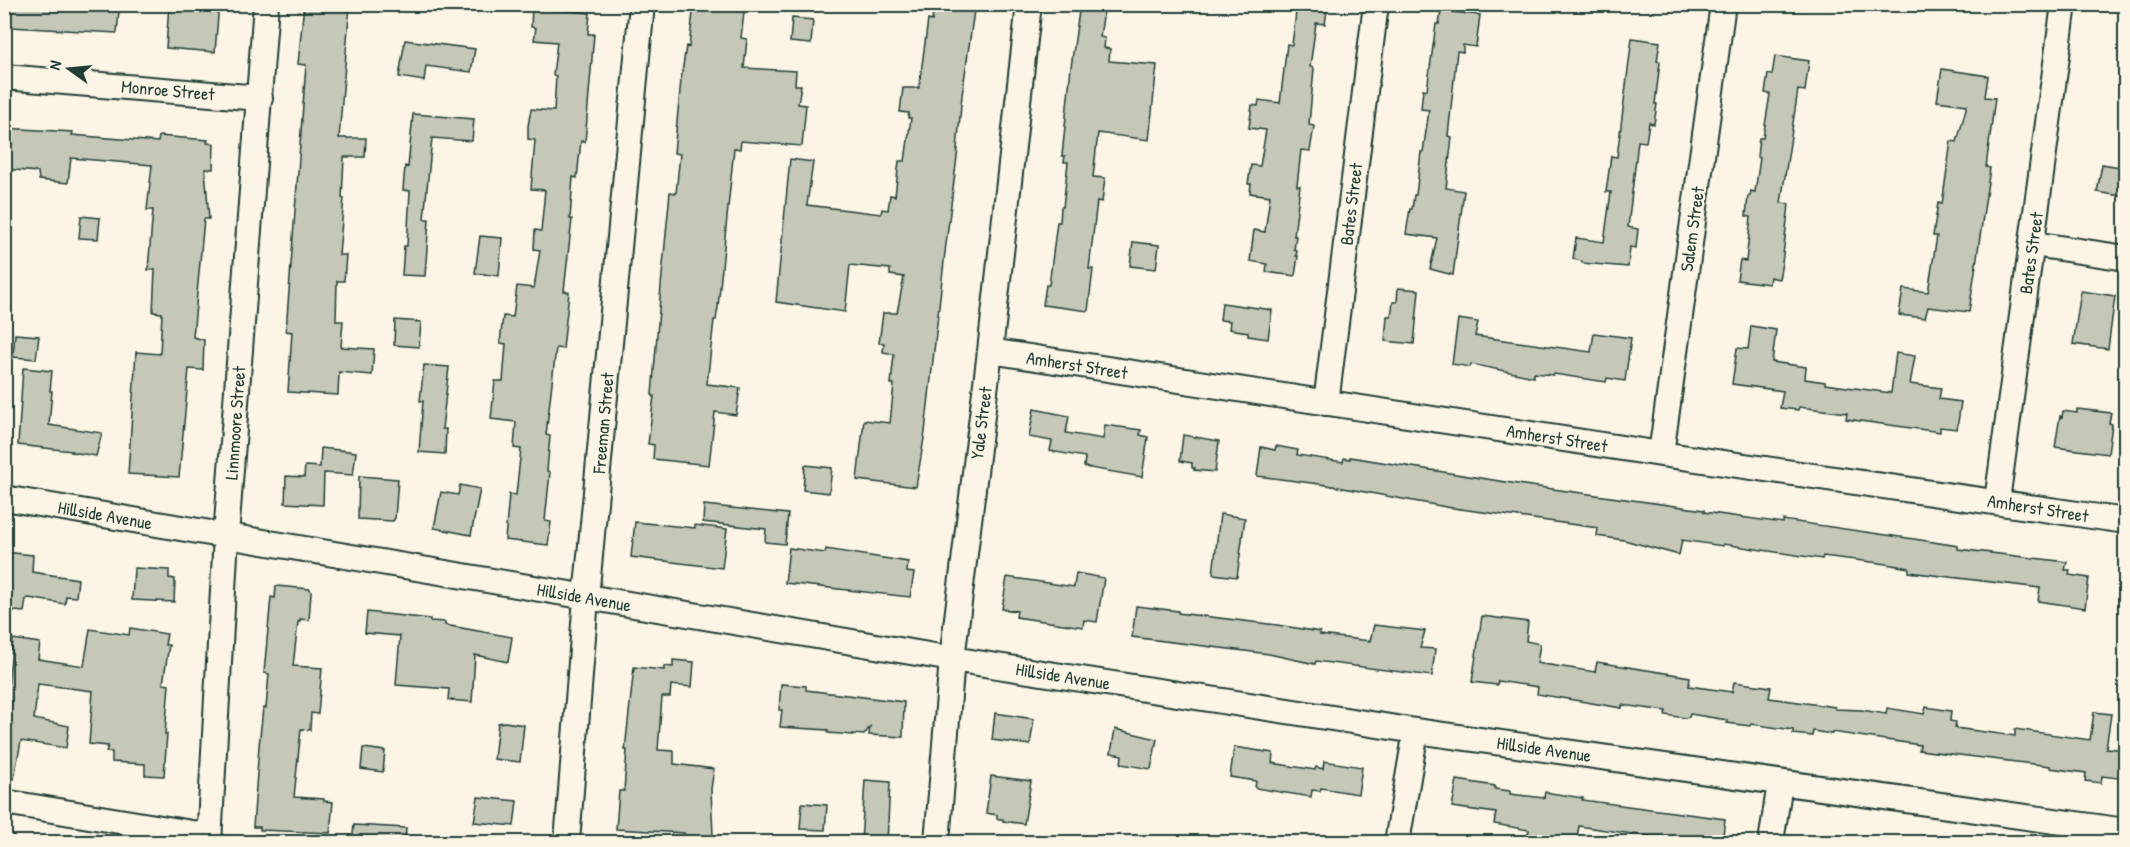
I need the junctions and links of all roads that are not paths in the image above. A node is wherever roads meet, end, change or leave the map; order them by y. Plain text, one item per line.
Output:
1 (266, 4) edge
2 (642, 4) edge
3 (1029, 4) edge
4 (1376, 4) edge
5 (1722, 4) edge
6 (2064, 4) edge
7 (4, 77) edge
8 (260, 98) junction
9 (2033, 244) junction
10 (2126, 258) edge
11 (990, 351) junction
12 (1326, 404) junction
13 (1661, 454) junction
14 (4, 498) edge
15 (1997, 501) junction
16 (2126, 521) edge
17 (226, 536) junction
18 (586, 598) junction
19 (952, 659) junction
20 (1416, 731) junction
21 (1780, 783) junction
22 (4, 802) edge
23 (2126, 831) edge
24 (209, 839) edge
25 (567, 843) edge
26 (937, 843) edge
27 (1397, 843) edge
28 (1771, 843) edge

1 - 8 street, Linnmoore Street
2 - 18 street, Freeman Street
3 - 11 street, Yale Street
4 - 12 street, Bates Street
5 - 13 street, Salem Street
6 - 9 street, Bates Street
7 - 8 street, Monroe Street
8 - 17 street, Linnmoore Street
9 - 10 street
9 - 15 street, Bates Street
11 - 12 street, Amherst Street
11 - 19 street, Yale Street
12 - 13 street, Amherst Street
13 - 15 street, Amherst Street
14 - 17 street, Hillside Avenue
15 - 16 street, Amherst Street
17 - 18 street, Hillside Avenue
17 - 24 street, Linnmoore Street
18 - 19 street, Hillside Avenue
18 - 25 street, Freeman Street
19 - 20 street, Hillside Avenue
19 - 26 street, Yale Street
20 - 21 street, Hillside Avenue
20 - 27 street
21 - 23 street, Hillside Avenue
21 - 28 street
22 - 24 street

